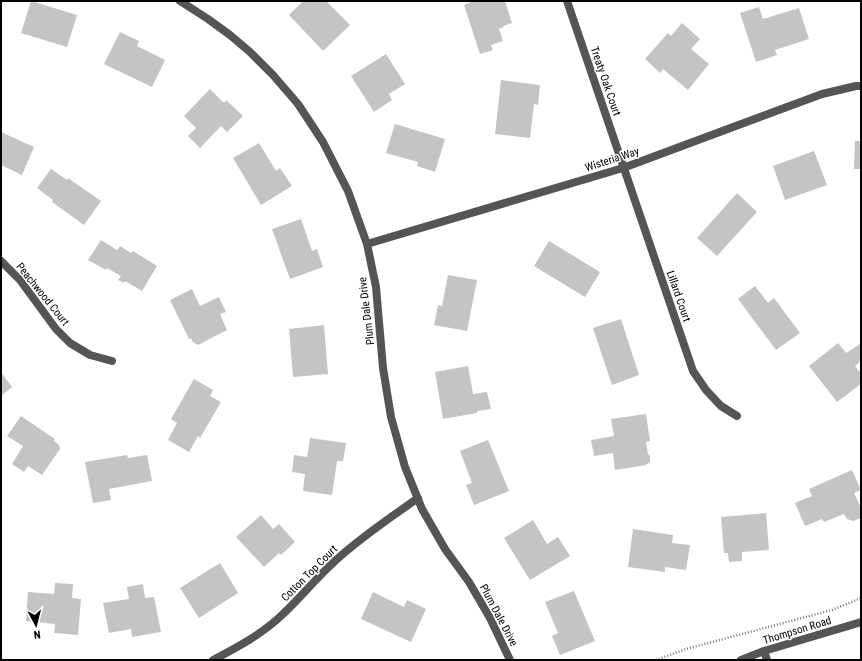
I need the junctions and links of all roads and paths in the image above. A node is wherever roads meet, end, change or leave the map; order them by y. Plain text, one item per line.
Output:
1 (180, 1) edge
2 (567, 1) edge
3 (861, 86) edge
4 (623, 168) junction
5 (367, 244) junction
6 (1, 261) edge
7 (112, 361) dead end
8 (737, 416) dead end
9 (418, 498) junction
10 (861, 598) edge
11 (861, 622) edge
12 (764, 652) junction
13 (213, 660) edge
14 (510, 660) edge
15 (656, 660) edge
16 (741, 660) edge
17 (767, 660) edge

1 - 5 street, Plum Dale Drive
2 - 4 street, Treaty Oak Court
3 - 4 street, Wisteria Way
4 - 5 street, Wisteria Way
4 - 8 street, Lillard Court
5 - 9 street, Plum Dale Drive
6 - 7 street, Peachwood Court
9 - 13 street, Cotton Top Court
9 - 14 street, Plum Dale Drive
10 - 15 path
11 - 12 street, Thompson Road
12 - 16 street, Thompson Road
12 - 17 street

